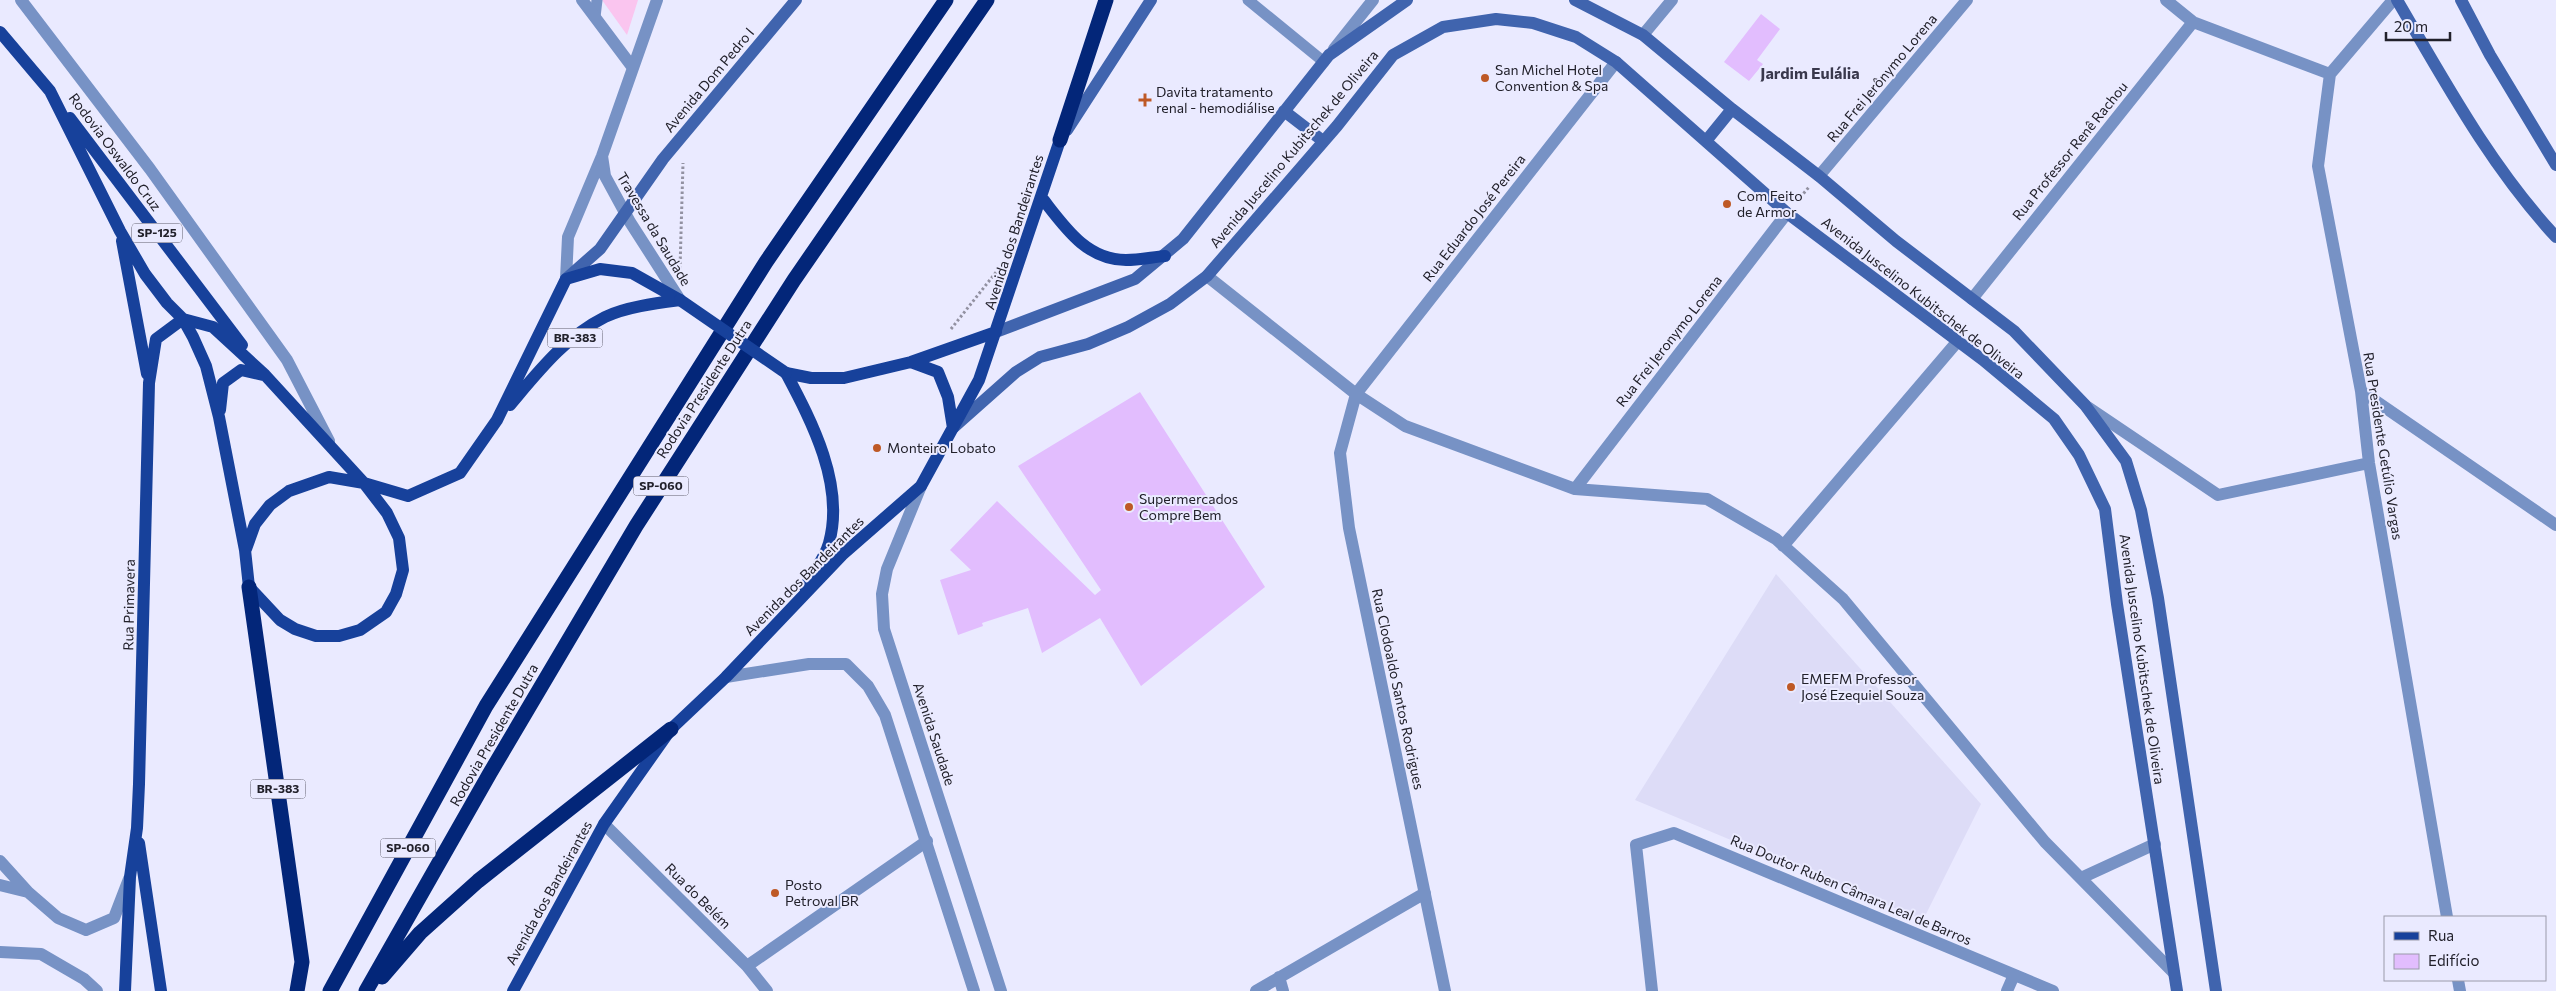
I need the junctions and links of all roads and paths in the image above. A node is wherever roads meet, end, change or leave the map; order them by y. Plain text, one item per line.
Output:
1 (21, 0) edge
2 (582, 0) edge
3 (597, 0) edge
4 (657, 0) edge
5 (796, 0) edge
6 (946, 0) edge
7 (987, 0) edge
8 (1106, 0) edge
9 (1151, 0) edge
10 (1248, 0) edge
11 (1373, 0) edge
12 (1407, 0) edge
13 (1575, 0) edge
14 (1672, 0) edge
15 (1967, 0) edge
16 (2166, 0) edge
17 (2395, 0) edge
18 (2461, 0) edge
19 (595, 17) junction
20 (2192, 22) junction
21 (0, 32) edge
22 (1643, 35) junction
23 (1327, 59) junction
24 (1616, 62) junction
25 (633, 68) junction
26 (2330, 74) junction
27 (50, 92) junction
28 (1732, 109) junction
29 (1284, 111) junction
30 (684, 134) junction
31 (1060, 140) junction
32 (1323, 141) junction
33 (1706, 141) junction
34 (602, 156) junction
35 (2556, 165) edge
36 (1819, 176) junction
37 (1042, 198) junction
38 (626, 212) junction
39 (1787, 212) junction
40 (120, 231) junction
41 (2556, 237) edge
42 (1165, 256) junction
43 (1002, 264) dead end
44 (680, 270) dead end
45 (1207, 276) junction
46 (566, 279) junction
47 (1972, 299) junction
48 (680, 300) junction
49 (184, 319) junction
50 (996, 332) junction
51 (948, 333) dead end
52 (1957, 342) junction
53 (911, 362) junction
54 (786, 373) junction
55 (264, 375) junction
56 (149, 383) junction
57 (2360, 391) junction
58 (1356, 394) junction
59 (2085, 405) junction
60 (219, 417) junction
61 (496, 420) junction
62 (953, 428) junction
63 (333, 450) junction
64 (2368, 463) junction
65 (364, 483) junction
66 (921, 486) junction
67 (1575, 489) junction
68 (2556, 525) edge
69 (1783, 546) junction
70 (245, 550) junction
71 (249, 587) junction
72 (796, 604) junction
73 (726, 676) junction
74 (671, 729) junction
75 (604, 824) junction
76 (137, 828) junction
77 (927, 841) junction
78 (2155, 844) junction
79 (0, 862) edge
80 (130, 877) junction
81 (2081, 878) junction
82 (0, 886) edge
83 (28, 892) junction
84 (1425, 893) junction
85 (2447, 916) edge
86 (0, 952) edge
87 (747, 966) junction
88 (2174, 973) junction
89 (2014, 975) junction
90 (1280, 976) junction
91 (97, 991) edge
92 (125, 991) edge
93 (162, 991) edge
94 (297, 991) edge
95 (330, 991) edge
96 (368, 991) edge
97 (513, 991) edge
98 (767, 991) edge
99 (974, 991) edge
100 (1001, 991) edge
101 (1256, 991) edge
102 (1284, 991) edge
103 (1444, 991) edge
104 (1652, 991) edge
105 (2008, 991) edge
106 (2053, 991) edge
107 (2177, 991) edge
108 (2216, 991) edge

1 - 63 street
2 - 19 street
3 - 19 lane
4 - 25 street, Travessa da Saudade
5 - 30 main road, Avenida Dom Pedro I
6 - 95 highway, Rodovia Presidente Dutra / SP-060
7 - 96 highway, Rodovia Presidente Dutra / SP-060
8 - 31 highway
9 - 31 main road, Avenida dos Bandeirantes
10 - 23 lane
11 - 23 street
12 - 23 main road, Avenida Juscelino Kubitschek de Oliveira
13 - 22 main road, Avenida Juscelino Kubitschek de Oliveira
14 - 22 street
15 - 36 street, Rua Frei Jerônymo Lorena
16 - 20 street
17 - 26 street
17 - 41 main road
18 - 35 main road
19 - 25 street
20 - 26 street
20 - 47 street, Rua Professor Renê Rachou
21 - 27 main road, SP-125
22 - 28 main road, Avenida Juscelino Kubitschek de Oliveira
23 - 29 main road, Avenida Juscelino Kubitschek de Oliveira
24 - 32 main road, Avenida Juscelino Kubitschek de Oliveira
24 - 33 main road, Avenida Juscelino Kubitschek de Oliveira
24 - 58 street, Rua Eduardo José Pereira
25 - 34 street, Travessa da Saudade
26 - 57 street, Rua Presidente Getúlio Vargas
27 - 40 main road, SP-125
27 - 55 main road, Rodovia Oswaldo Cruz / SP-125
28 - 33 main road
28 - 36 main road, Avenida Juscelino Kubitschek de Oliveira
29 - 32 main road
29 - 42 main road, Avenida Juscelino Kubitschek de Oliveira
30 - 38 main road, Avenida Dom Pedro I
30 - 44 path
31 - 37 main road, Avenida dos Bandeirantes
32 - 45 main road, Avenida Juscelino Kubitschek de Oliveira
33 - 39 main road, Avenida Juscelino Kubitschek de Oliveira
34 - 38 street, Travessa da Saudade
34 - 46 street, Travessa da Saudade
36 - 39 path
36 - 47 main road, Avenida Juscelino Kubitschek de Oliveira
37 - 42 main road
37 - 50 main road, Avenida dos Bandeirantes
38 - 46 main road, Avenida Dom Pedro I
38 - 48 street, Travessa da Saudade
39 - 52 main road, Avenida Juscelino Kubitschek de Oliveira
39 - 67 street, Rua Frei Jeronymo Lorena
40 - 49 main road, SP-125
40 - 56 main road
42 - 50 main road, Avenida Juscelino Kubitschek de Oliveira
43 - 51 path
45 - 58 street
45 - 62 main road, Avenida Juscelino Kubitschek de Oliveira
46 - 48 main road
46 - 61 main road, BR-383
47 - 59 main road, Avenida Juscelino Kubitschek de Oliveira
48 - 54 main road, bridge
48 - 61 main road, Travessa da Saudade / BR-383
49 - 55 main road
49 - 56 main road
49 - 60 main road, SP-125
50 - 53 main road, Avenida Juscelino Kubitschek de Oliveira
50 - 62 main road, Avenida dos Bandeirantes
52 - 69 street
52 - 78 main road, Avenida Juscelino Kubitschek de Oliveira
53 - 54 main road, Avenida Juscelino Kubitschek de Oliveira
53 - 62 main road
54 - 72 main road
55 - 60 main road
55 - 63 main road, SP-125
56 - 76 main road, Rua Primavera
57 - 64 street, Rua Presidente Getúlio Vargas
57 - 68 street
58 - 67 street
58 - 84 street, Rua Clodoaldo Santos Rodrigues
59 - 64 street
59 - 108 main road, Avenida Juscelino Kubitschek de Oliveira
60 - 70 main road, SP-125
61 - 65 main road, BR-383
62 - 66 main road, Avenida dos Bandeirantes
63 - 65 main road, SP-125
64 - 85 street, Rua Presidente Getúlio Vargas
65 - 70 main road
65 - 71 main road
66 - 72 main road, Avenida dos Bandeirantes
66 - 100 street, Avenida Saudade
67 - 69 street
69 - 81 street
70 - 71 main road, SP-125
71 - 94 highway, BR-383
72 - 73 main road, Avenida dos Bandeirantes
73 - 74 main road, Avenida dos Bandeirantes
73 - 77 street
74 - 75 main road, Avenida dos Bandeirantes
74 - 96 highway
75 - 87 street, Rua do Belém
75 - 97 main road, Avenida dos Bandeirantes
76 - 80 main road, Rua Primavera
76 - 93 main road, Rua Primavera
77 - 87 street
77 - 99 street
78 - 81 street
78 - 88 main road, Avenida Juscelino Kubitschek de Oliveira
79 - 83 street
80 - 83 street
80 - 92 main road, Rua Primavera
81 - 88 street
82 - 83 street
84 - 90 street
84 - 103 street, Rua Clodoaldo Santos Rodrigues
86 - 91 street
87 - 98 street, Rua do Belém
88 - 107 main road, Avenida Juscelino Kubitschek de Oliveira
89 - 104 street, Rua Doutor Ruben Câmara Leal de Barros
89 - 105 street
89 - 106 street, Rua Doutor Ruben Câmara Leal de Barros
90 - 101 street
90 - 102 street

